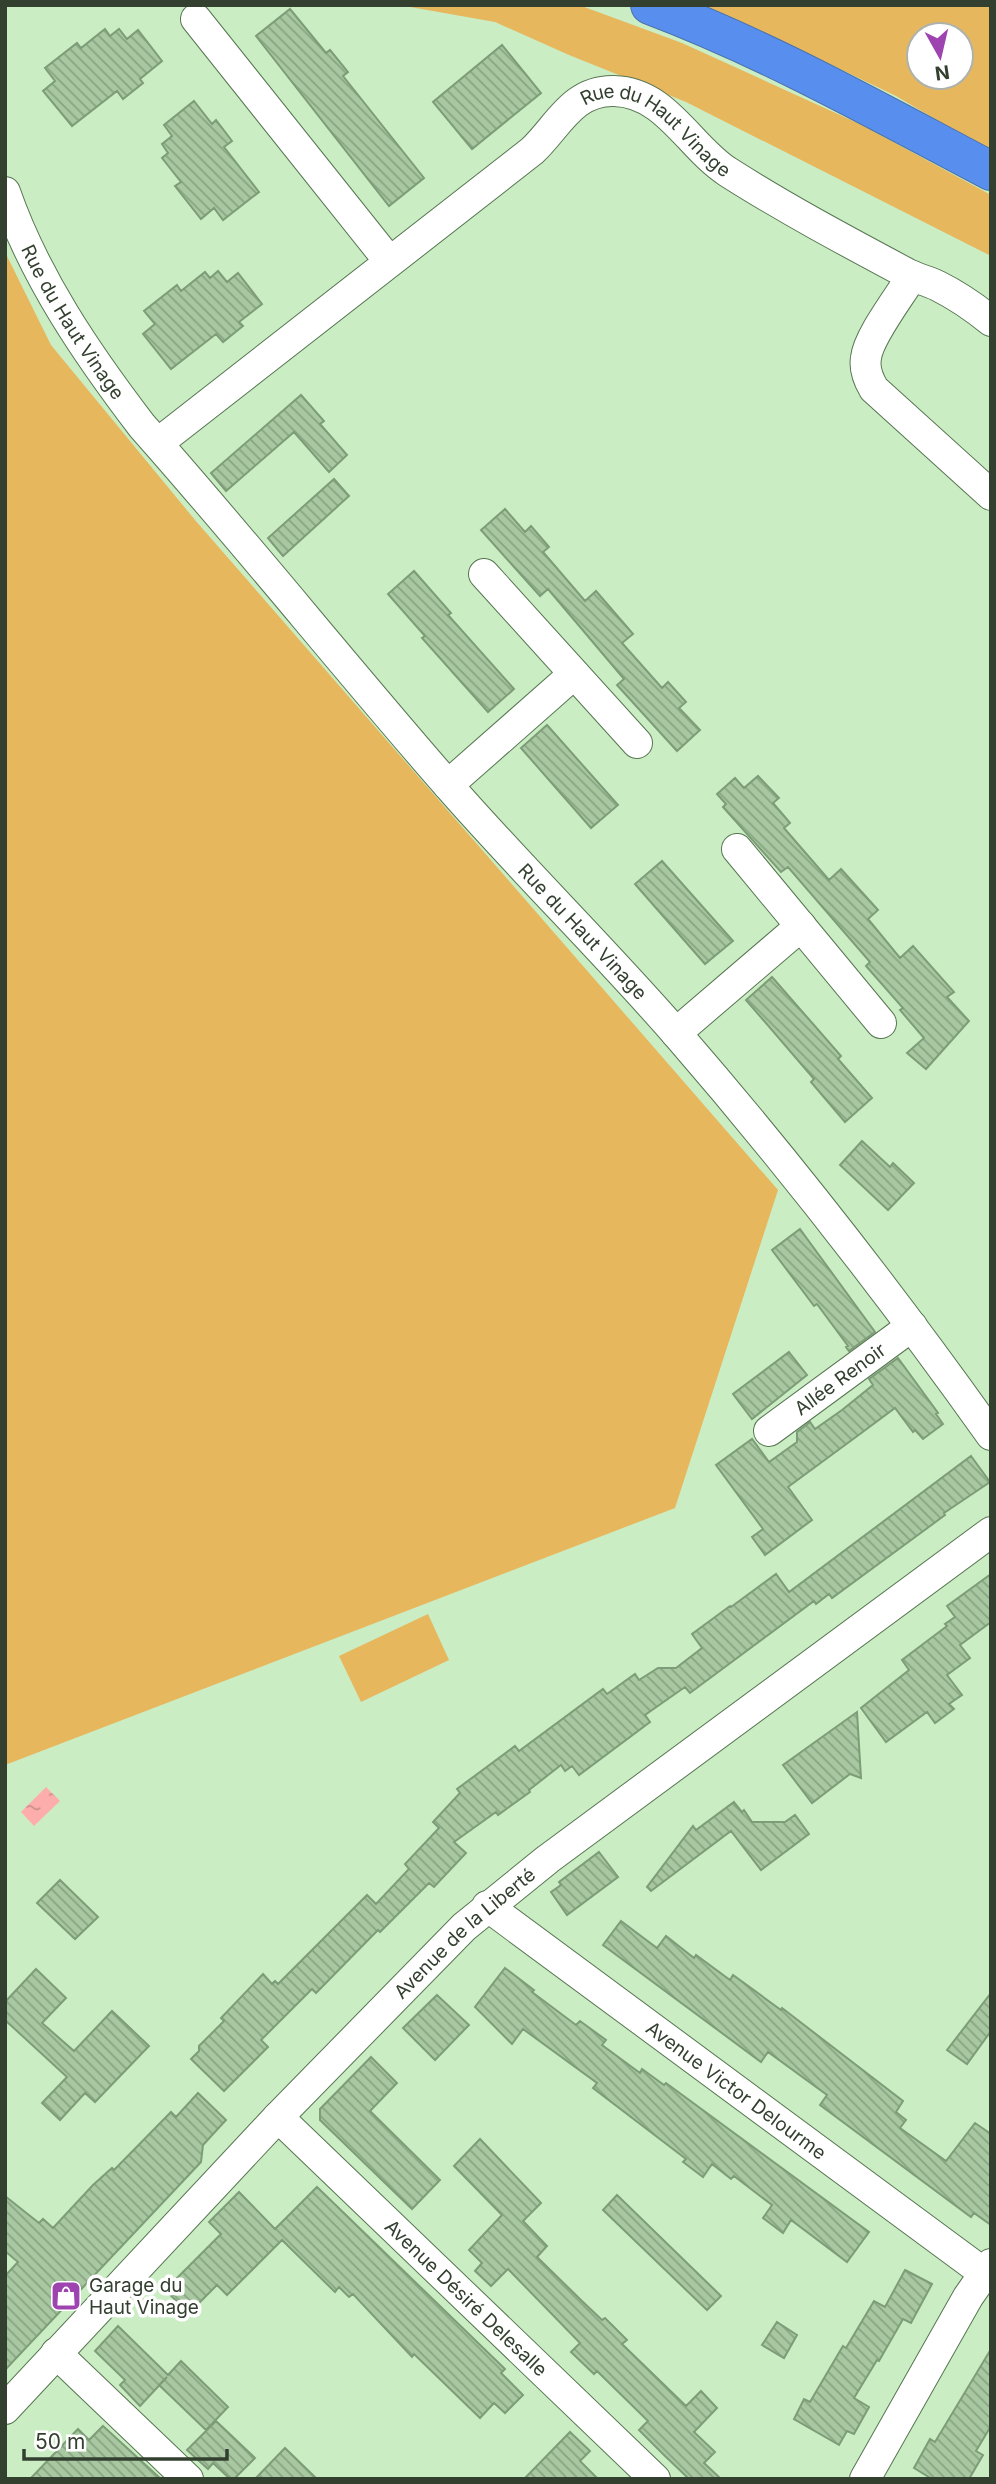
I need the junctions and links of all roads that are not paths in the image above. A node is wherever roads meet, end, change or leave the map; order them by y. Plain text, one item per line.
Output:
1 (650, 5) edge
2 (196, 19) dead end
3 (991, 171) edge
4 (5, 192) edge
5 (389, 261) junction
6 (912, 276) junction
7 (991, 321) edge
8 (158, 443) junction
9 (991, 495) edge
10 (484, 574) dead end
11 (574, 674) junction
12 (636, 743) dead end
13 (448, 785) junction
14 (737, 849) dead end
15 (801, 926) junction
16 (881, 1023) dead end
17 (676, 1033) junction
18 (912, 1326) junction
19 (769, 1431) dead end
20 (991, 1435) edge
21 (991, 1532) edge
22 (487, 1906) junction
23 (278, 2117) junction
24 (988, 2268) edge
25 (56, 2353) junction
26 (5, 2409) edge
27 (188, 2479) edge
28 (656, 2479) edge
29 (865, 2479) edge

1 - 3 highway
2 - 5 street
4 - 8 street, Rue du Haut Vinage
5 - 6 street, Rue du Haut Vinage
5 - 8 street, Rue du Haut Vinage
6 - 7 street, Rue du Haut Vinage
6 - 9 street
8 - 13 street, Rue du Haut Vinage
10 - 11 street
11 - 12 street
11 - 13 street
13 - 17 street, Rue du Haut Vinage
14 - 15 street
15 - 16 street
15 - 17 street
17 - 18 street, Rue du Haut Vinage
18 - 19 street, Allée Renoir
18 - 20 street, Rue du Haut Vinage
21 - 22 street, Avenue de la Liberté
22 - 23 street, Avenue de la Liberté
22 - 24 street, Avenue Victor Delourme
23 - 25 street, Avenue de la Liberté
23 - 28 street, Avenue Désiré Delesalle
24 - 29 street
25 - 26 street, Avenue de la Liberté
25 - 27 street

